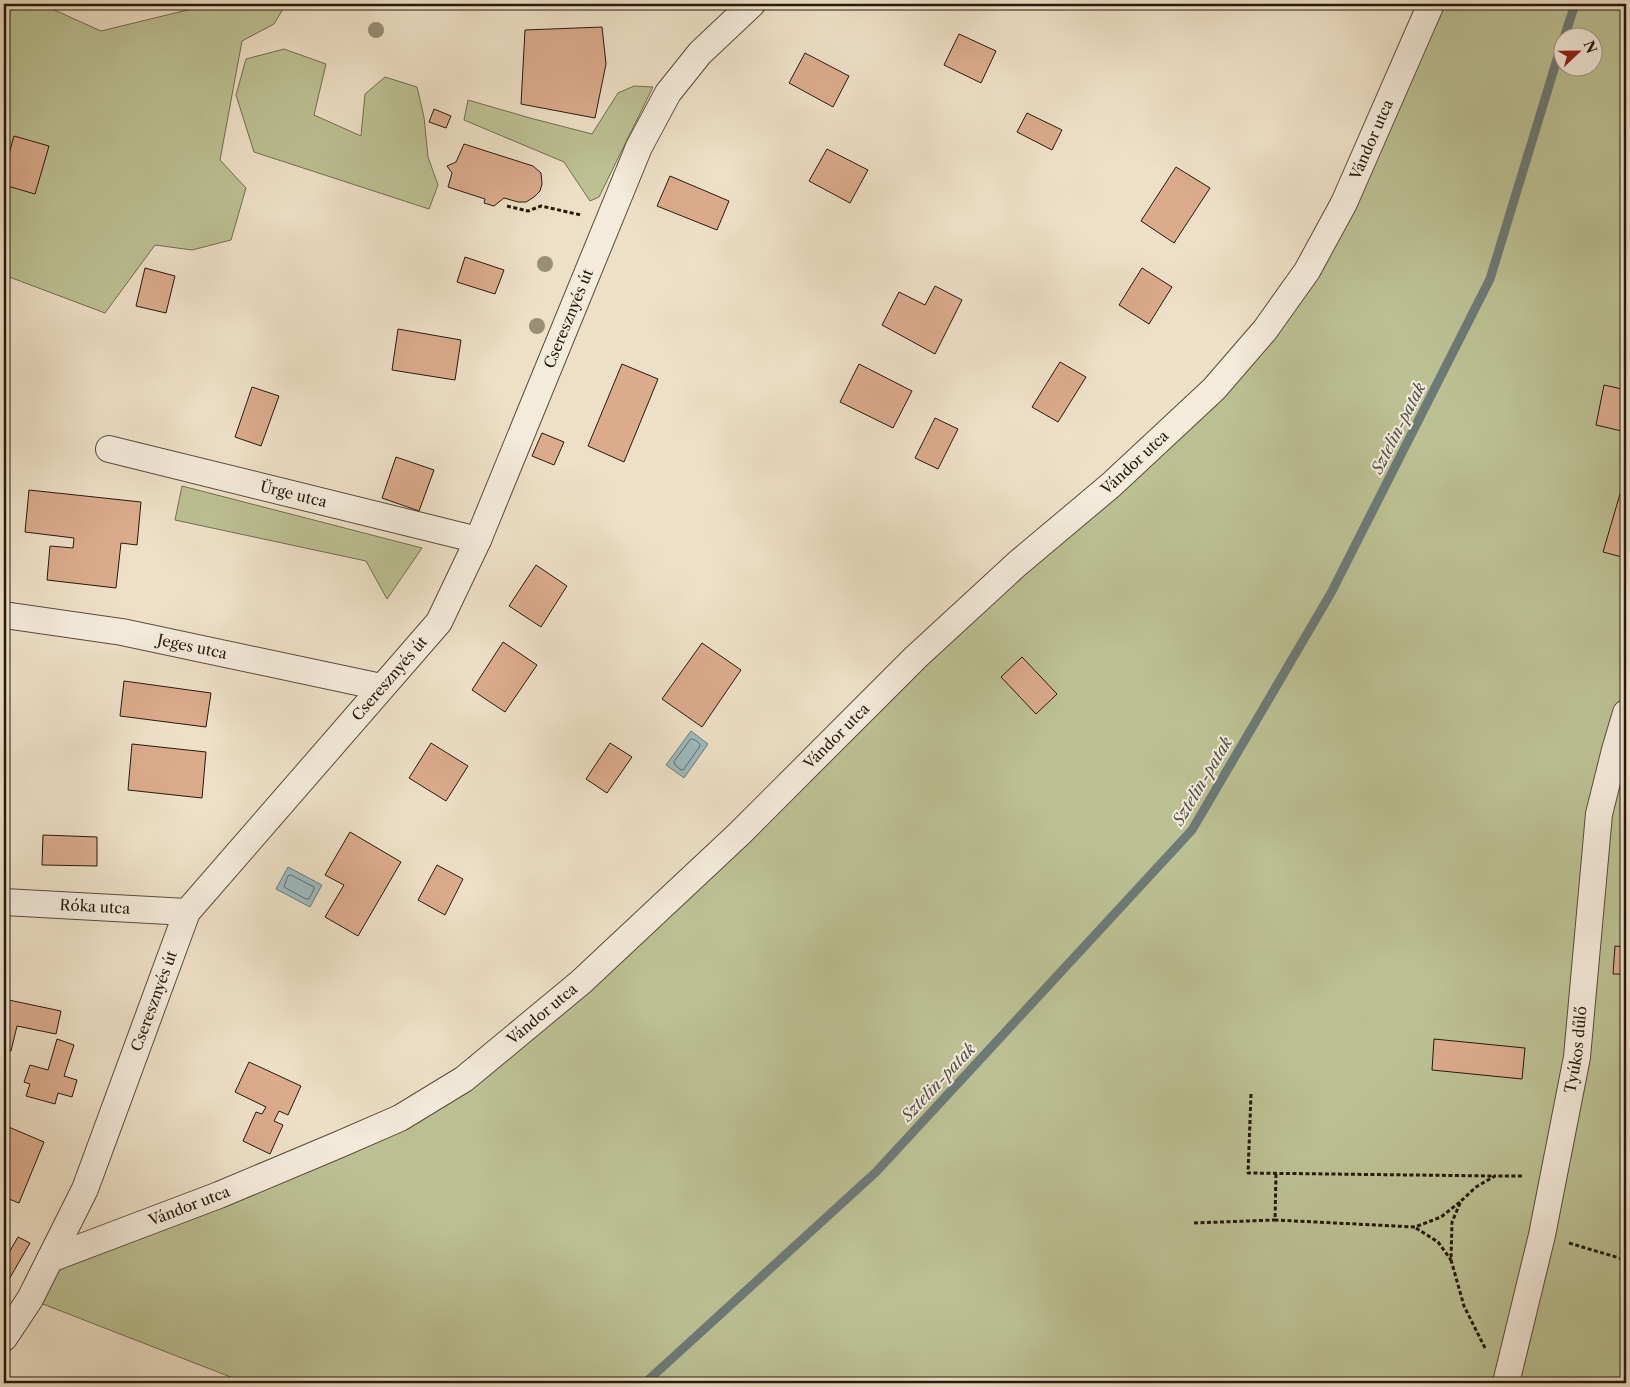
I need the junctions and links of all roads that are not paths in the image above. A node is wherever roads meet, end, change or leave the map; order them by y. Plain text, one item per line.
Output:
1 (752, 4) edge
2 (1431, 4) edge
3 (109, 449) dead end
4 (478, 540) junction
5 (4, 615) edge
6 (381, 687) junction
7 (1626, 713) edge
8 (4, 902) edge
9 (187, 912) junction
10 (50, 1259) junction
11 (4, 1338) edge
12 (1507, 1379) edge

1 - 4 street, Cseresznyés út
2 - 10 street, Vándor utca
3 - 4 street, Ürge utca
4 - 6 street, Cseresznyés út
5 - 6 street, Jeges utca
6 - 9 street, Cseresznyés út
7 - 12 street, Tyúkos dűlő
8 - 9 street, Róka utca
9 - 10 street, Cseresznyés út
10 - 11 street, Cseresznyés út

